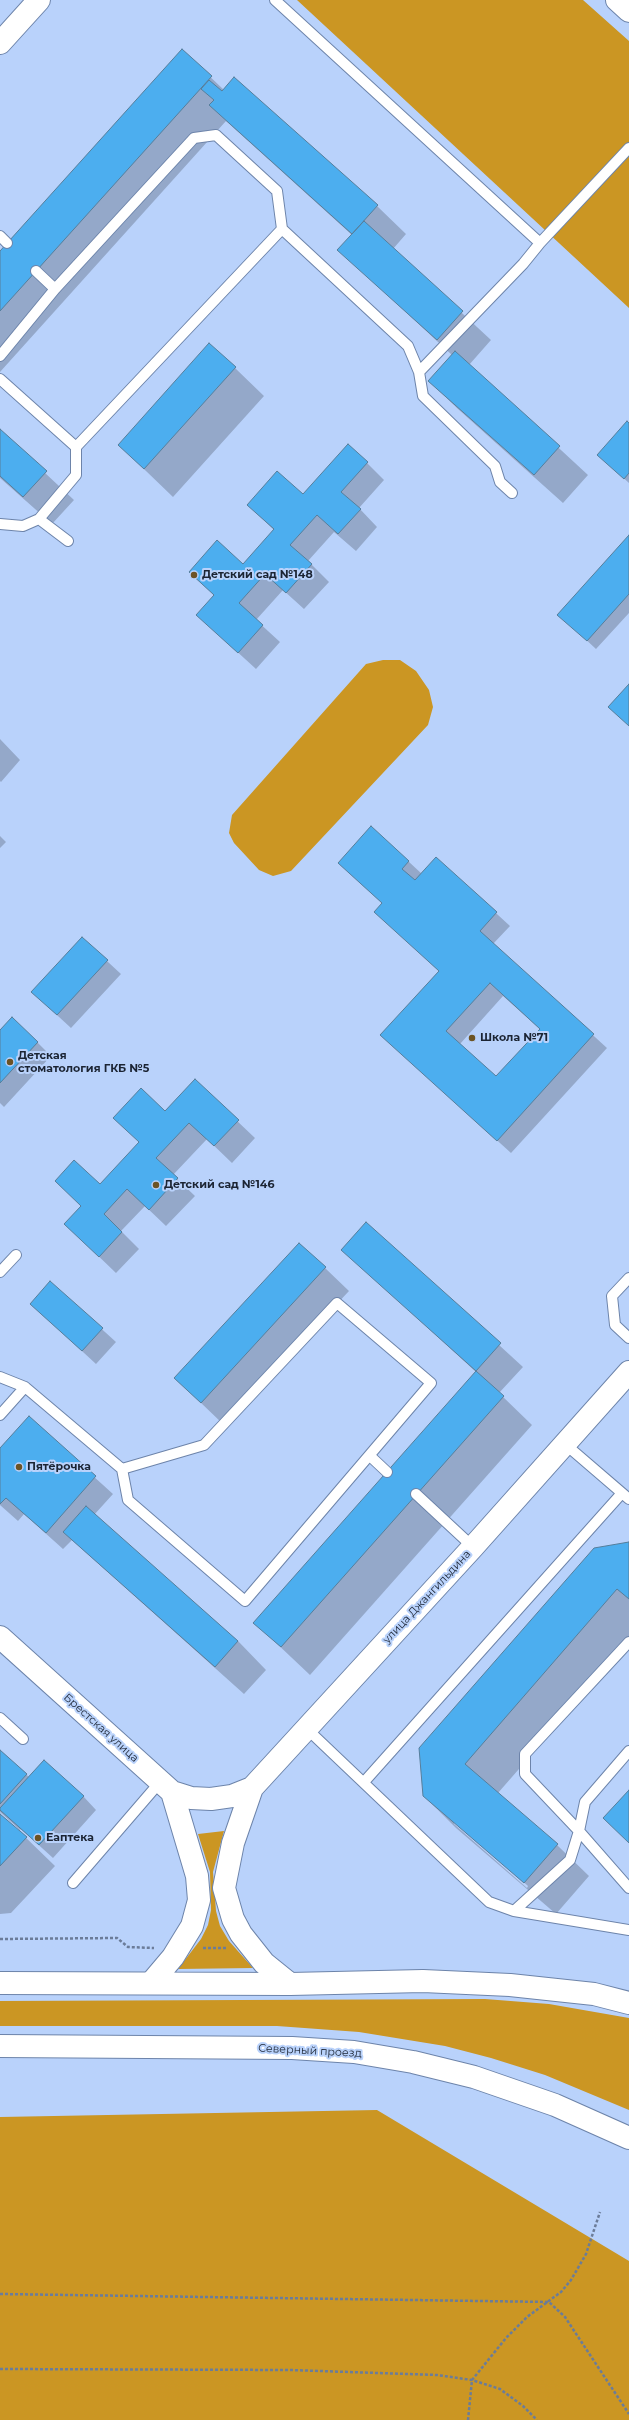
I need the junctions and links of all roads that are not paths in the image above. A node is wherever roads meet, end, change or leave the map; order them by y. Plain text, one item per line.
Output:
1 (39, 0) edge
2 (275, 0) edge
3 (617, 0) edge
4 (629, 11) edge
5 (0, 43) edge
6 (629, 148) edge
7 (282, 229) junction
8 (540, 242) junction
9 (36, 271) dead end
10 (55, 289) junction
11 (0, 356) edge
12 (420, 372) junction
13 (0, 380) edge
14 (76, 447) junction
15 (512, 493) dead end
16 (39, 519) junction
17 (0, 524) edge
18 (68, 541) dead end
19 (16, 1255) dead end
20 (0, 1272) edge
21 (629, 1278) edge
22 (629, 1338) edge
23 (629, 1372) edge
24 (0, 1377) edge
25 (25, 1387) junction
26 (0, 1416) edge
27 (565, 1444) junction
28 (370, 1456) junction
29 (122, 1469) junction
30 (387, 1472) dead end
31 (416, 1494) dead end
32 (625, 1496) edge
33 (474, 1547) junction
34 (0, 1637) edge
35 (629, 1642) edge
36 (0, 1718) edge
37 (306, 1728) junction
38 (23, 1739) dead end
39 (629, 1751) edge
40 (364, 1782) junction
41 (166, 1787) junction
42 (252, 1788) junction
43 (211, 1799) joint
44 (579, 1831) junction
45 (73, 1882) dead end
46 (629, 1888) edge
47 (514, 1911) junction
48 (629, 1930) edge
49 (0, 1983) edge
50 (151, 1983) junction
51 (290, 1984) junction
52 (629, 2003) edge
53 (0, 2046) edge
54 (629, 2138) edge

1 - 5 main road
2 - 8 lane
3 - 4 main road
6 - 8 lane
7 - 10 lane
7 - 12 lane
7 - 14 lane
8 - 12 lane
9 - 10 lane
10 - 11 lane
12 - 15 lane
13 - 14 lane
14 - 16 lane
16 - 17 lane
16 - 18 lane
19 - 20 lane
21 - 22 lane
23 - 27 main road, улица Джангильдина
24 - 25 lane
25 - 26 lane
25 - 29 lane
27 - 32 lane
27 - 33 main road, улица Джангильдина
28 - 29 lane
28 - 29 lane
28 - 30 lane
31 - 33 lane
32 - 40 lane
33 - 37 main road, улица Джангильдина
34 - 41 main road, Брестская улица
35 - 44 lane
36 - 38 lane
37 - 40 lane
37 - 42 main road, улица Джангильдина
39 - 44 lane
40 - 47 lane
41 - 43 main road, Брестская улица
41 - 45 lane
41 - 50 main road
42 - 43 main road, улица Джангильдина
42 - 51 main road
44 - 46 lane
44 - 47 lane
47 - 48 lane
49 - 50 main road
50 - 51 main road
51 - 52 main road
53 - 54 main road, Северный проезд

